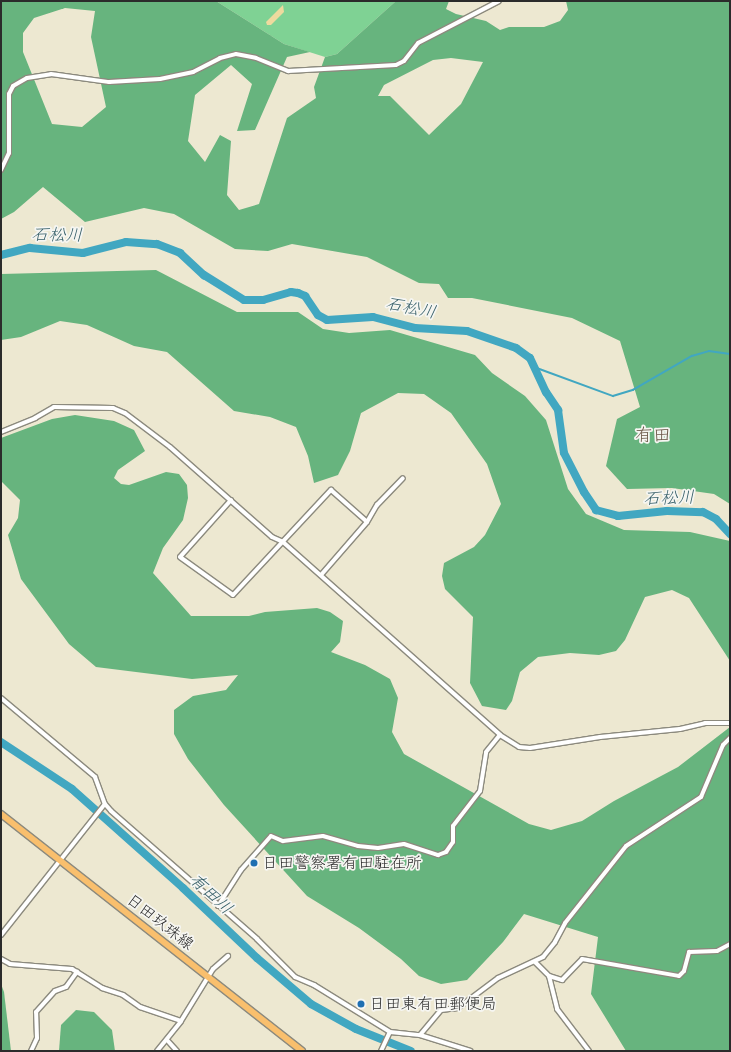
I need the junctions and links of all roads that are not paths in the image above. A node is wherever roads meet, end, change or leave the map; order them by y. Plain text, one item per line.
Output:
1 (499, 1) edge
2 (1, 170) edge
3 (1, 432) edge
4 (403, 478) dead end
5 (231, 500) junction
6 (367, 522) junction
7 (282, 542) junction
8 (321, 575) junction
9 (1, 698) edge
10 (730, 724) edge
11 (500, 735) junction
12 (730, 738) edge
13 (105, 804) junction
14 (1, 814) edge
15 (59, 860) junction
16 (218, 906) junction
17 (1, 935) edge
18 (730, 944) edge
19 (228, 956) dead end
20 (1, 959) edge
21 (535, 962) junction
22 (77, 972) junction
23 (549, 976) junction
24 (208, 977) junction
25 (181, 1021) junction
26 (390, 1032) junction
27 (420, 1035) junction
28 (166, 1040) junction
29 (31, 1051) edge
30 (157, 1051) edge
31 (177, 1051) edge
32 (302, 1051) edge
33 (381, 1051) edge
34 (471, 1051) edge
35 (589, 1051) edge

1 - 2 street
3 - 5 street
4 - 6 street
5 - 7 street
5 - 7 street
6 - 7 street
6 - 8 street
7 - 8 street
8 - 11 street
9 - 13 street
10 - 11 street
11 - 16 street
12 - 21 street
13 - 15 street
13 - 16 street
14 - 15 main road, 日田玖珠線
15 - 17 street
15 - 24 main road, 日田玖珠線
16 - 26 street
18 - 23 street
19 - 24 street
20 - 22 street
21 - 23 street
21 - 27 street
22 - 25 street
22 - 29 street
23 - 35 street
24 - 25 street
24 - 32 main road, 日田玖珠線
25 - 28 street
26 - 27 street
26 - 33 street
27 - 34 street
28 - 30 street
28 - 31 street

